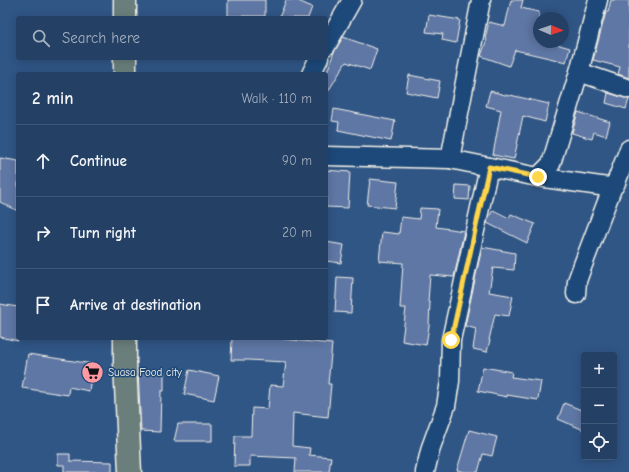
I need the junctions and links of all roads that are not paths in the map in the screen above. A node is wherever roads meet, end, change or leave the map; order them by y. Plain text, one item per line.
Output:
1 (125, 0) edge
2 (352, 0) edge
3 (481, 0) edge
4 (598, 0) edge
5 (125, 16) edge
6 (328, 42) edge
7 (125, 60) edge
8 (318, 60) edge
9 (125, 72) edge
10 (312, 72) edge
11 (579, 72) junction
12 (629, 89) edge
13 (629, 149) edge
14 (328, 156) edge
15 (450, 159) junction
16 (489, 167) junction
17 (538, 177) junction
18 (613, 186) junction
19 (576, 294) dead end
20 (125, 340) edge
21 (130, 472) edge
22 (425, 472) edge

1 - 5 main road
2 - 6 street
3 - 15 street
4 - 11 street
7 - 9 main road
8 - 10 street
11 - 12 street
11 - 17 street
13 - 18 street
14 - 15 street
15 - 16 street
16 - 17 street
16 - 22 street
17 - 18 street
18 - 19 street
20 - 21 main road

